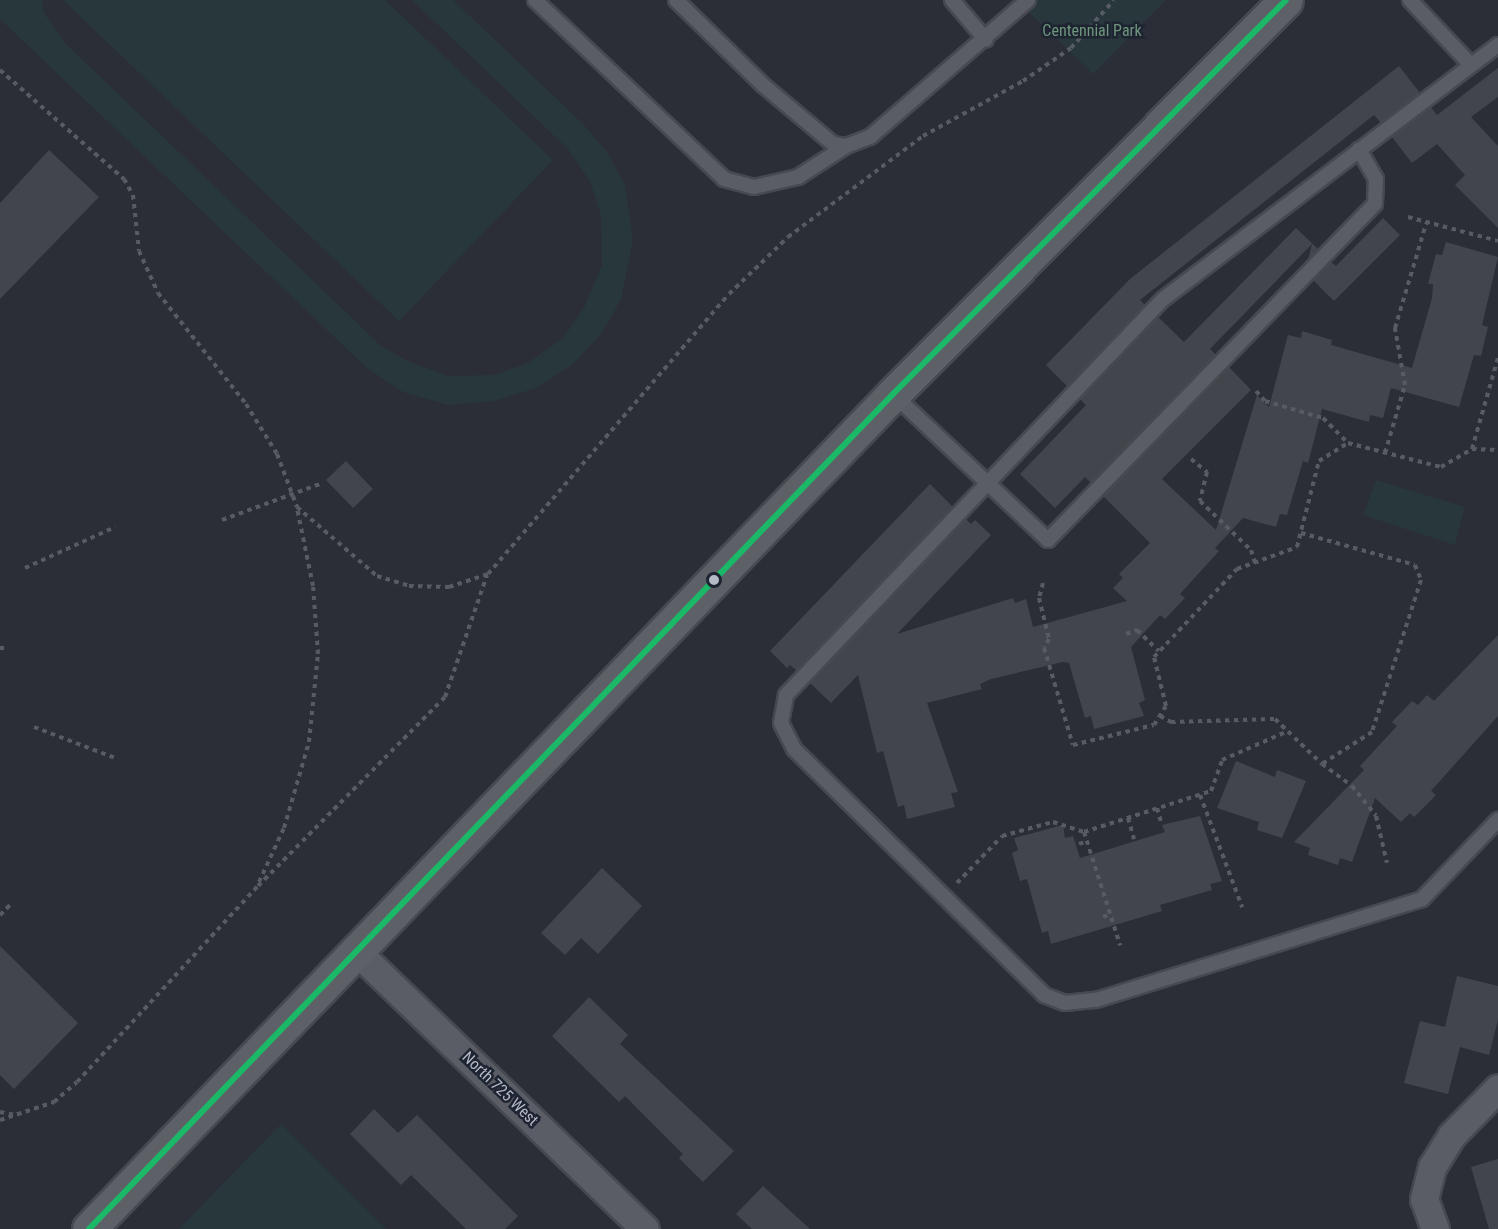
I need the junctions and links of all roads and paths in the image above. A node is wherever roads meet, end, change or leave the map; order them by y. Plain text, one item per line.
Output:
1 (535, 0) edge
2 (676, 0) edge
3 (952, 0) edge
4 (1028, 0) edge
5 (1114, 0) edge
6 (1286, 0) edge
7 (1410, 0) edge
8 (986, 40) junction
9 (1498, 45) edge
10 (1471, 65) junction
11 (0, 70) edge
12 (846, 146) junction
13 (1359, 150) junction
14 (1407, 217) dead end
15 (1426, 224) junction
16 (1498, 241) edge
17 (1498, 358) edge
18 (1256, 391) dead end
19 (893, 394) junction
20 (1348, 443) junction
21 (1472, 449) junction
22 (1498, 450) edge
23 (1385, 453) junction
24 (1191, 459) dead end
25 (320, 484) dead end
26 (988, 484) junction
27 (292, 496) junction
28 (297, 507) junction
29 (222, 520) dead end
30 (116, 527) dead end
31 (1301, 533) junction
32 (1255, 562) junction
33 (25, 568) dead end
34 (488, 574) junction
35 (1043, 583) dead end
36 (1126, 634) dead end
37 (1159, 651) junction
38 (1160, 716) junction
39 (34, 727) dead end
40 (1288, 731) junction
41 (118, 759) dead end
42 (1322, 764) junction
43 (1200, 795) junction
44 (1157, 808) junction
45 (1128, 818) junction
46 (1498, 820) edge
47 (1161, 822) dead end
48 (1084, 832) junction
49 (1134, 839) dead end
50 (1087, 841) junction
51 (1079, 844) dead end
52 (1387, 863) dead end
53 (957, 883) dead end
54 (258, 886) junction
55 (11, 904) dead end
56 (1242, 907) dead end
57 (1110, 914) junction
58 (0, 915) edge
59 (1103, 916) dead end
60 (1120, 945) dead end
61 (355, 950) junction
62 (1498, 1088) edge
63 (0, 1112) edge
64 (16, 1115) junction
65 (0, 1120) edge
66 (89, 1229) edge
67 (645, 1229) edge
68 (1435, 1229) edge

1 - 12 lane
2 - 12 lane
3 - 8 lane
4 - 8 lane
5 - 34 path
6 - 19 main road
7 - 10 lane
8 - 12 lane
9 - 10 lane
10 - 13 lane
11 - 27 path
13 - 26 lane
13 - 26 lane
14 - 15 path
15 - 16 path
15 - 23 path
17 - 21 path
18 - 20 path
19 - 26 lane
19 - 61 main road
20 - 23 path
20 - 31 path
21 - 22 path
21 - 23 path
24 - 32 path
25 - 27 path
26 - 46 lane
27 - 28 path
27 - 29 path
28 - 34 path
28 - 54 path
30 - 33 path
31 - 32 path
31 - 42 path
32 - 37 path
34 - 54 path
35 - 38 path
36 - 37 path
37 - 38 path
38 - 40 path
39 - 41 path
40 - 42 path
40 - 43 path
42 - 52 path
43 - 44 path
43 - 56 path
44 - 45 path
44 - 47 path
45 - 48 path
45 - 49 path
48 - 50 path
48 - 53 path
50 - 51 path
50 - 57 path
54 - 64 path
55 - 58 path
57 - 59 path
57 - 60 path
61 - 66 main road
61 - 67 street, North 725 West
62 - 68 street
63 - 64 path
64 - 65 path

